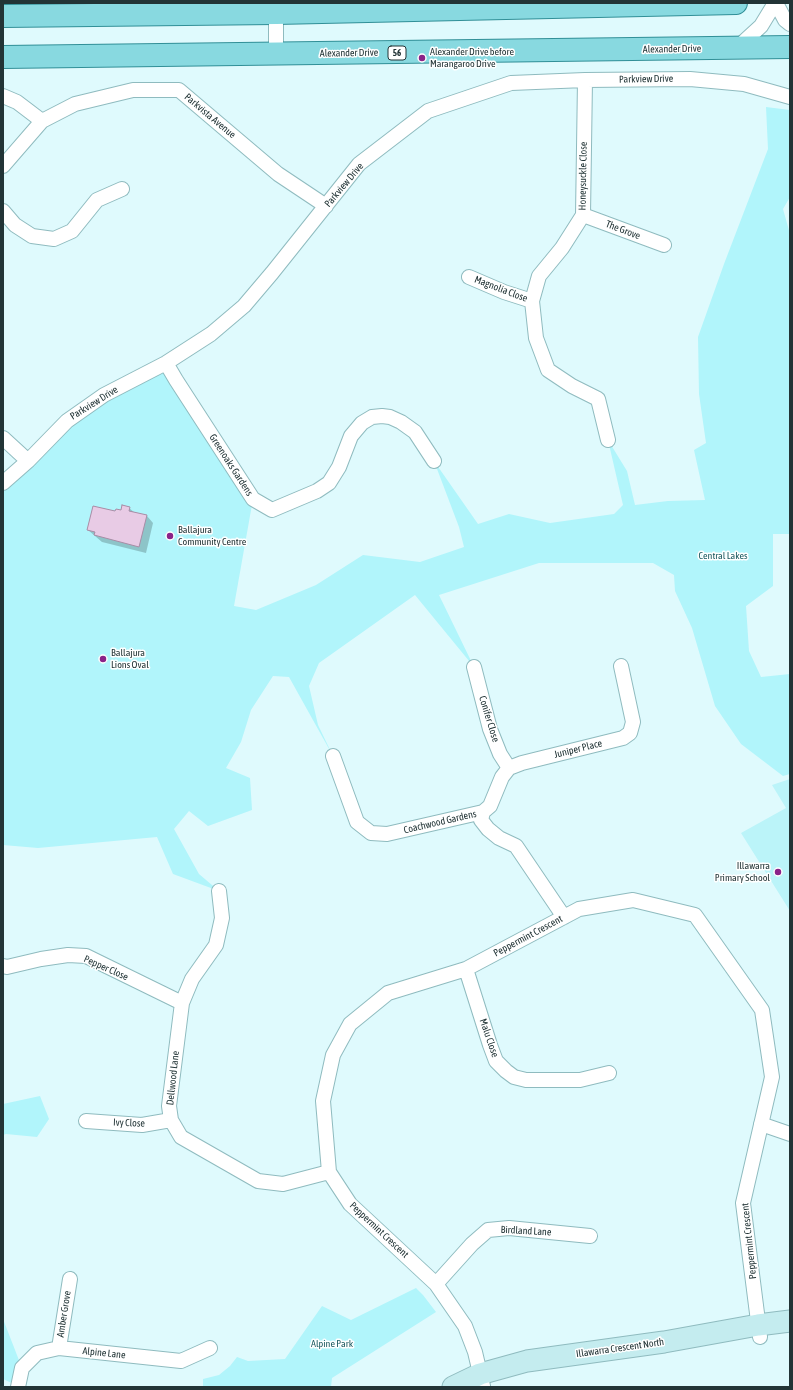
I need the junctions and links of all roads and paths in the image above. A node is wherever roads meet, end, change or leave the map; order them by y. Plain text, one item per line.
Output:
1 (736, 3) edge
2 (776, 3) edge
3 (276, 8) edge
4 (3, 16) edge
5 (790, 24) edge
6 (790, 47) edge
7 (736, 48) junction
8 (276, 54) junction
9 (3, 58) edge
10 (585, 80) junction
11 (3, 96) edge
12 (790, 97) edge
13 (42, 121) junction
14 (3, 166) edge
15 (122, 189) dead end
16 (326, 206) junction
17 (3, 211) edge
18 (583, 215) junction
19 (664, 245) dead end
20 (469, 277) dead end
21 (532, 301) junction
22 (166, 363) junction
23 (3, 438) edge
24 (608, 440) dead end
25 (28, 461) junction
26 (434, 461) dead end
27 (3, 483) edge
28 (621, 666) dead end
29 (474, 667) dead end
30 (333, 756) dead end
31 (509, 768) junction
32 (482, 812) junction
33 (219, 891) dead end
34 (564, 917) junction
35 (3, 966) edge
36 (466, 969) junction
37 (182, 1003) junction
38 (609, 1073) dead end
39 (171, 1120) junction
40 (86, 1121) dead end
41 (762, 1124) junction
42 (790, 1134) edge
43 (329, 1172) junction
44 (590, 1236) dead end
45 (70, 1279) dead end
46 (436, 1284) junction
47 (790, 1321) edge
48 (759, 1331) junction
49 (790, 1332) edge
50 (59, 1348) junction
51 (210, 1348) dead end
52 (482, 1382) edge
53 (18, 1387) edge
54 (453, 1387) edge

1 - 3 main road
2 - 5 street
2 - 7 street
3 - 4 main road
3 - 8 street
6 - 7 main road, Alexander Drive / 56
7 - 8 main road, Alexander Drive / 56
8 - 9 main road, Alexander Drive / 56
10 - 12 street, Parkview Drive
10 - 16 street, Parkview Drive
10 - 18 street, Honeysuckle Close
11 - 13 street
13 - 14 street, Parkvista Avenue
13 - 16 street, Parkvista Avenue
15 - 17 street
16 - 22 street, Parkview Drive
18 - 19 street, The Grove
18 - 21 street, Honeysuckle Close
20 - 21 street, Magnolia Close
21 - 24 street, Honeysuckle Close
22 - 25 street, Parkview Drive
22 - 26 street, Greenoaks Gardens
23 - 25 street
25 - 27 street, Parkview Drive
28 - 31 street, Juniper Place
29 - 31 street, Conifer Close
30 - 32 street, Coachwood Gardens
31 - 32 street
32 - 34 street, Coachwood Gardens
33 - 37 street, Dellwood Lane
34 - 36 street, Peppermint Crescent
34 - 41 street, Peppermint Crescent
35 - 37 street, Pepper Close
36 - 38 street, Malu Close
36 - 43 street, Peppermint Crescent
37 - 39 street, Dellwood Lane
39 - 40 street, Ivy Close
39 - 43 street, Dellwood Lane
41 - 42 street
41 - 48 street, Peppermint Crescent
43 - 46 street, Peppermint Crescent
44 - 46 street, Birdland Lane
45 - 50 street, Amber Grove
46 - 52 street, Peppermint Crescent
47 - 48 main road, Illawarra Crescent North
48 - 49 main road, Illawarra Crescent North
48 - 52 main road, Illawarra Crescent North
50 - 51 street, Alpine Lane
50 - 53 street, Alpine Lane
52 - 54 main road, Illawarra Crescent North

